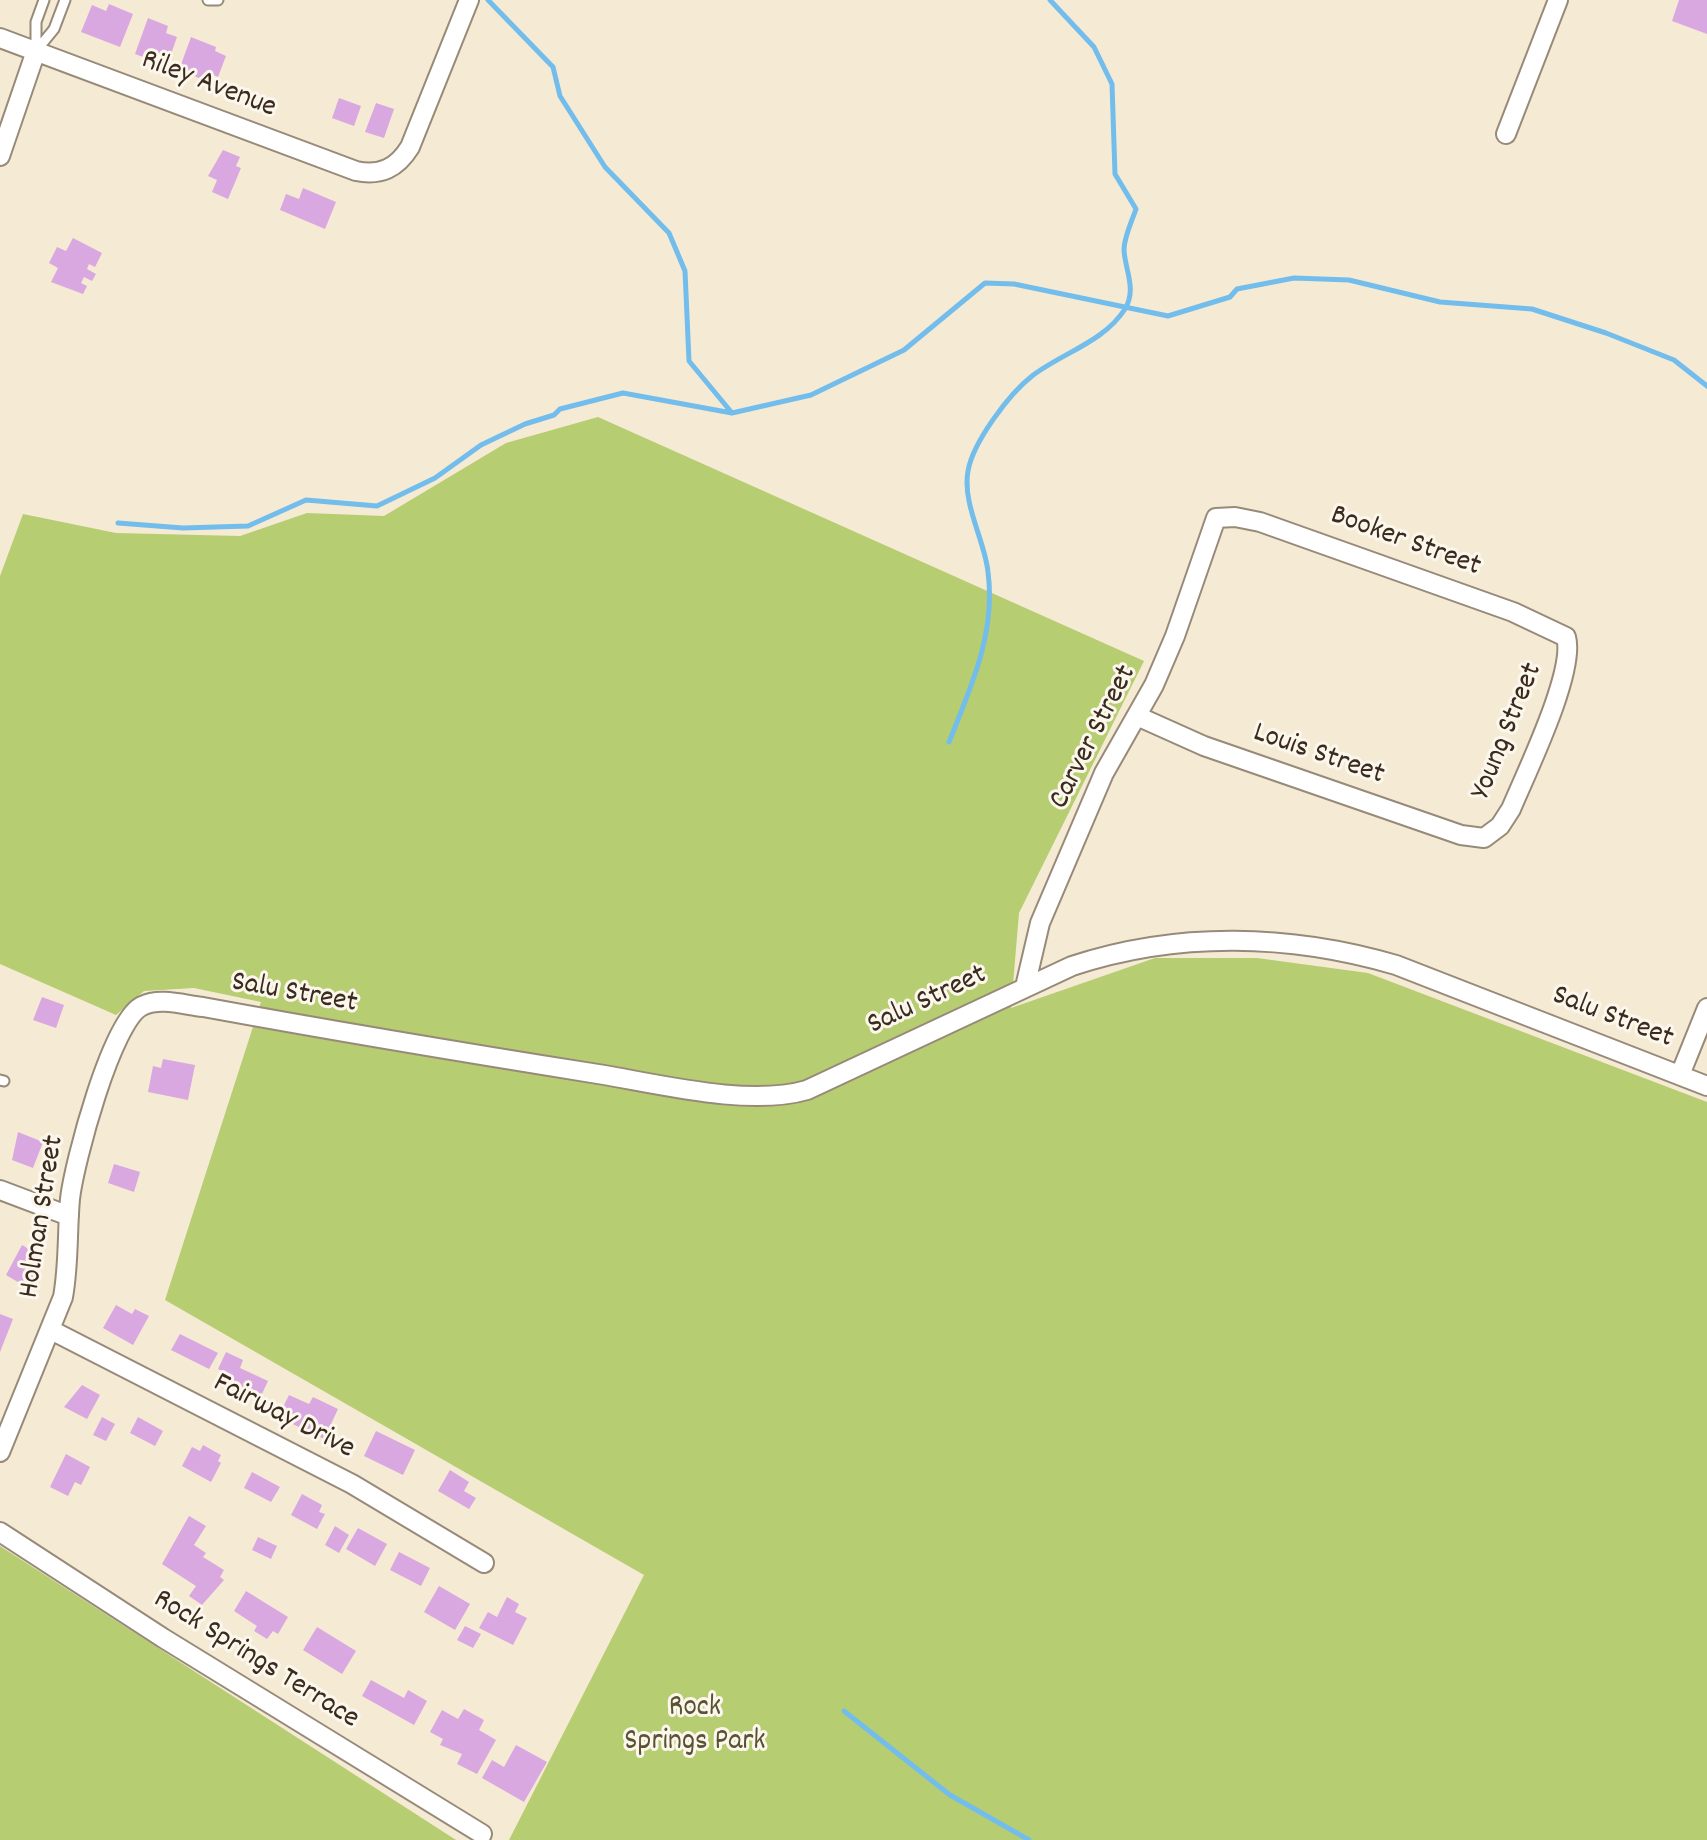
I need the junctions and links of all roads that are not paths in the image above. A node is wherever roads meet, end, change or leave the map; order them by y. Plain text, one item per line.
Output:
1 (44, 0) edge
2 (65, 0) edge
3 (208, 0) edge
4 (218, 0) edge
5 (469, 0) edge
6 (1558, 0) edge
7 (0, 38) edge
8 (36, 51) junction
9 (1506, 134) dead end
10 (0, 156) edge
11 (1220, 516) joint
12 (1566, 637) joint
13 (1137, 716) junction
14 (1484, 838) joint
15 (1025, 987) junction
16 (153, 1003) joint
17 (1707, 1008) edge
18 (1680, 1075) junction
19 (1707, 1086) edge
20 (0, 1190) edge
21 (69, 1216) junction
22 (51, 1330) junction
23 (0, 1452) edge
24 (0, 1532) edge
25 (484, 1563) dead end
26 (482, 1834) dead end

1 - 8 lane
2 - 8 lane
3 - 4 lane
5 - 8 street, Riley Avenue
6 - 9 street
7 - 8 street, Riley Avenue
8 - 10 street
11 - 12 street, Booker Street
11 - 13 street, Carver Street
12 - 14 street, Young Street
13 - 14 street, Louis Street
13 - 15 street, Carver Street
15 - 16 street, Salu Street
15 - 18 street, Salu Street
16 - 21 street, Holman Street
17 - 18 street
18 - 19 street, Salu Street
20 - 21 street
21 - 22 street, Holman Street
22 - 23 street, Holman Street
22 - 25 street, Fairway Drive
24 - 26 street, Rock Springs Terrace

